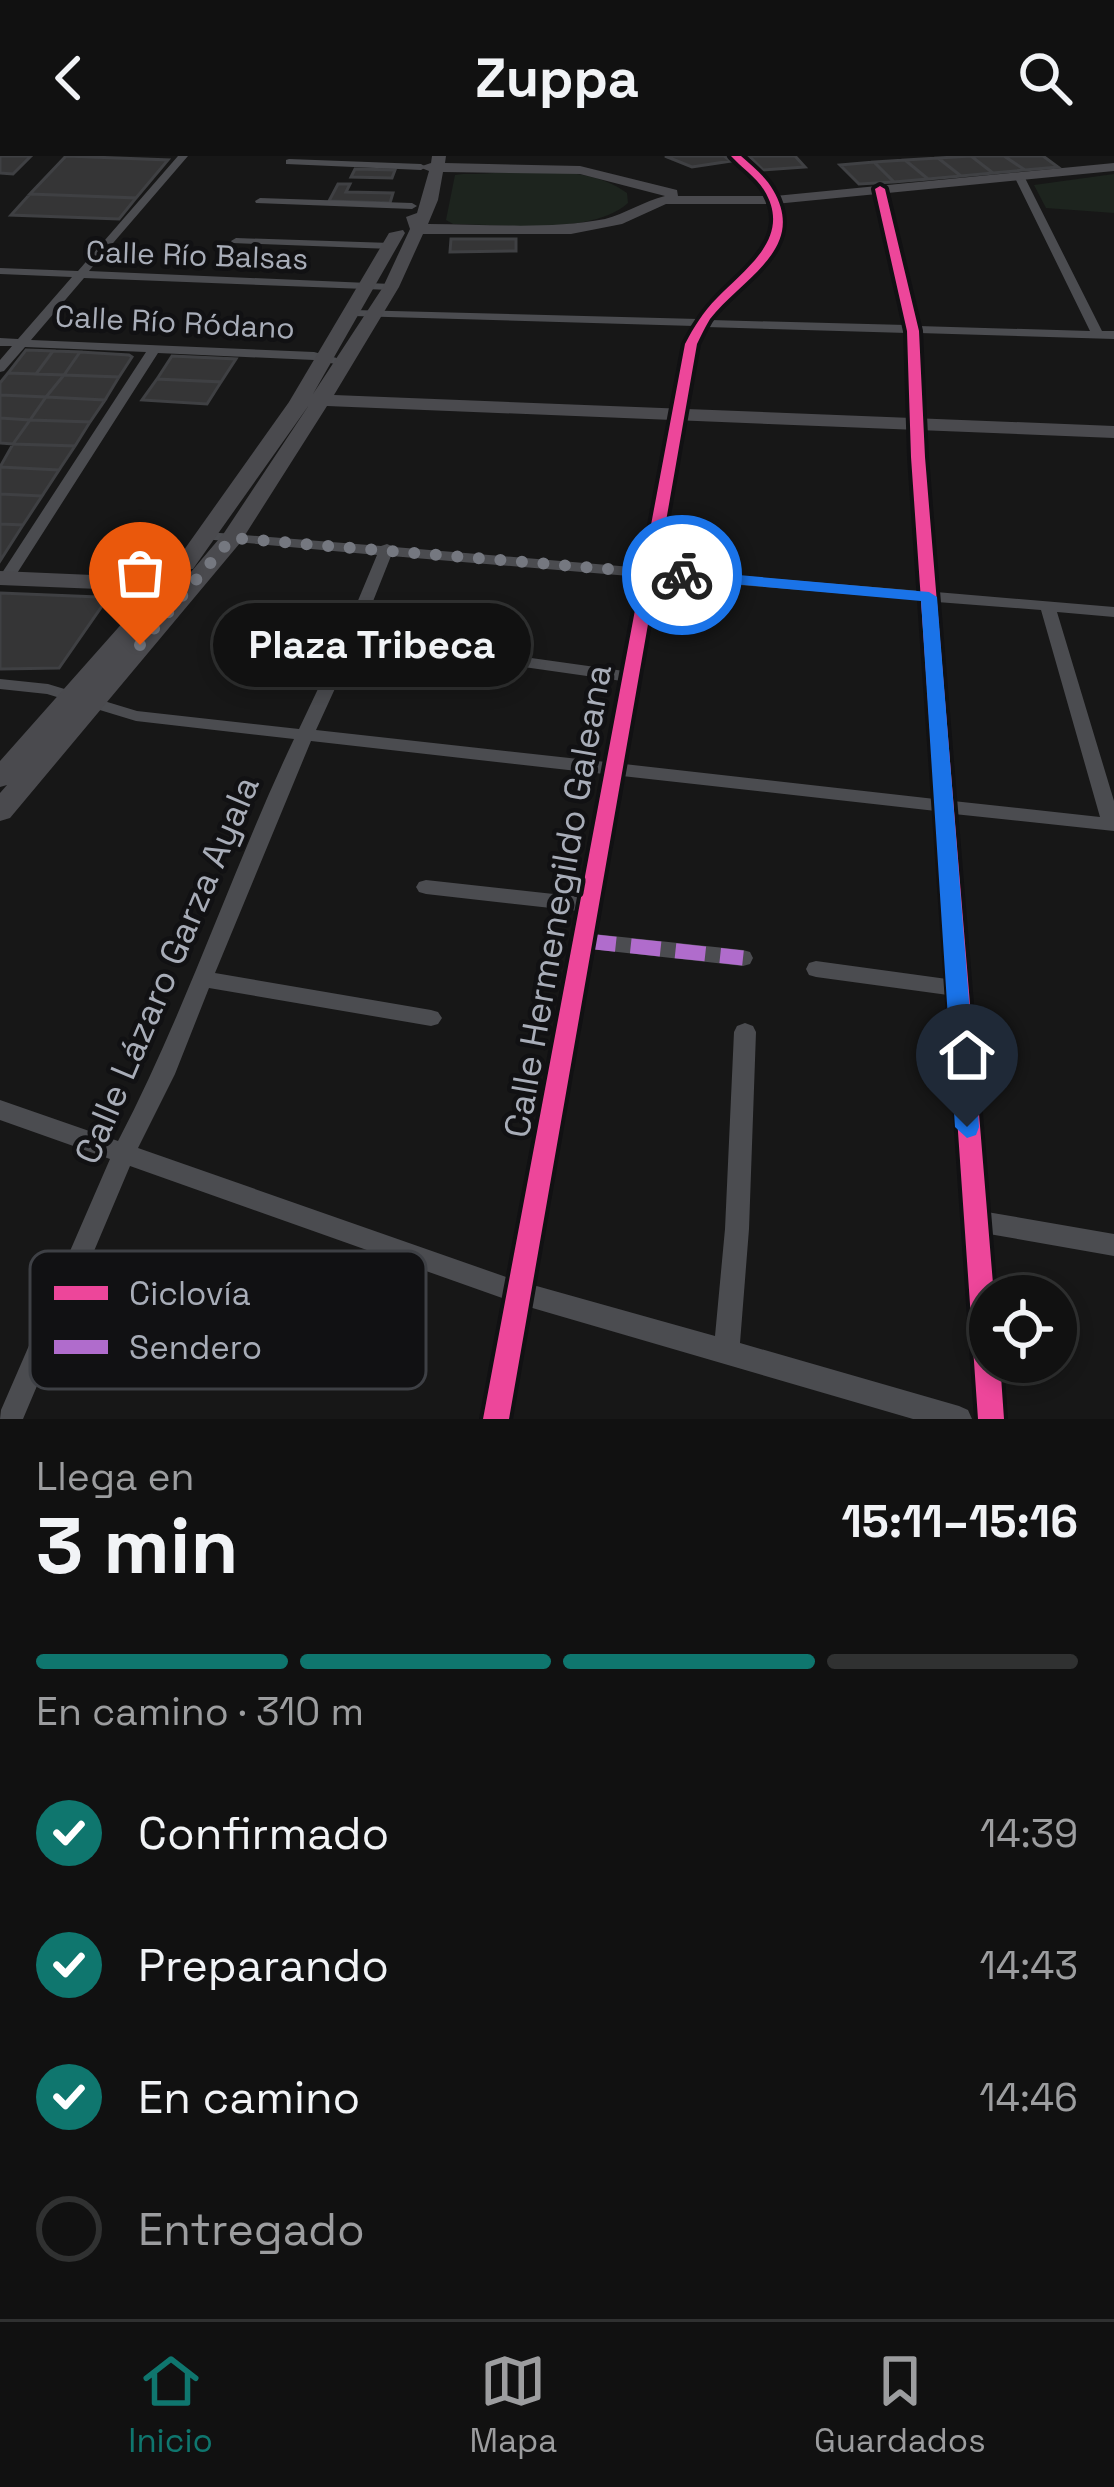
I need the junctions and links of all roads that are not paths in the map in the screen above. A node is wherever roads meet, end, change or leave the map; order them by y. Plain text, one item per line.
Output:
1 (183, 156) edge
2 (736, 156) edge
3 (290, 162) dead end
4 (431, 162) edge
5 (1114, 167) edge
6 (1020, 178) junction
7 (632, 184) junction
8 (880, 189) junction
9 (779, 196) junction
10 (260, 200) dead end
11 (645, 205) junction
12 (412, 206) junction
13 (418, 229) junction
14 (236, 241) dead end
15 (391, 246) junction
16 (0, 271) edge
17 (83, 274) junction
18 (369, 286) junction
19 (391, 287) junction
20 (352, 313) junction
21 (374, 314) junction
22 (698, 325) junction
23 (913, 331) junction
24 (1098, 335) junction
25 (1114, 335) edge
26 (0, 342) edge
27 (23, 343) junction
28 (154, 349) junction
29 (336, 360) junction
30 (0, 368) edge
31 (310, 400) junction
32 (676, 415) junction
33 (918, 425) junction
34 (1114, 432) edge
35 (220, 537) junction
36 (387, 548) junction
37 (648, 572) junction
38 (3, 578) edge
39 (180, 584) junction
40 (929, 597) junction
41 (1047, 606) junction
42 (1114, 612) edge
43 (467, 654) dead end
44 (632, 677) junction
45 (0, 684) edge
46 (80, 700) junction
47 (305, 735) junction
48 (616, 770) junction
49 (0, 778) edge
50 (944, 806) junction
51 (0, 811) edge
52 (1113, 825) edge
53 (426, 886) dead end
54 (592, 905) junction
55 (586, 940) junction
56 (743, 958) dead end
57 (816, 969) dead end
58 (202, 979) junction
59 (957, 988) junction
60 (431, 1018) dead end
61 (745, 1032) dead end
62 (0, 1110) edge
63 (123, 1154) junction
64 (974, 1220) junction
65 (1114, 1245) edge
66 (82, 1251) edge
67 (400, 1251) edge
68 (426, 1260) edge
69 (520, 1293) junction
70 (726, 1353) junction
71 (30, 1372) edge
72 (10, 1419) edge
73 (496, 1419) edge
74 (959, 1419) edge
75 (991, 1419) edge

1 - 17 street
2 - 9 street
3 - 4 street
4 - 7 street
4 - 12 street
4 - 13 street
5 - 6 street
6 - 8 street
6 - 24 street
7 - 9 street
7 - 11 street
8 - 9 street
8 - 23 street
9 - 11 street
9 - 22 street
10 - 12 street
11 - 13 street
12 - 13 street
12 - 15 street
13 - 19 street
14 - 15 street
15 - 18 street
16 - 17 street, Calle Río Balsas
17 - 18 street, Calle Río Balsas
17 - 27 street
18 - 19 street, Calle Río Balsas
18 - 20 street
19 - 21 street
20 - 21 street
20 - 29 street
21 - 22 street
21 - 29 street
22 - 23 street
22 - 32 street, Calle Hermenegildo Galeana
23 - 24 street
23 - 33 street
24 - 25 street
26 - 27 street, Calle Río Ródano
27 - 28 street, Calle Río Ródano
27 - 30 street
28 - 29 street, Calle Río Ródano
28 - 38 street
29 - 31 street
31 - 32 street
31 - 35 street
32 - 33 street
32 - 37 street, Calle Hermenegildo Galeana
33 - 34 street
33 - 40 street
35 - 36 street
35 - 39 street
36 - 37 street
36 - 47 street, Calle Lázaro Garza Ayala
37 - 40 street
37 - 44 street, Calle Hermenegildo Galeana
38 - 39 street
39 - 46 street
40 - 41 street
40 - 50 street
41 - 42 street
41 - 52 street
43 - 44 street
44 - 48 street, Calle Hermenegildo Galeana
45 - 46 street
46 - 47 street
46 - 49 street
46 - 51 street
47 - 48 street
47 - 58 street, Calle Lázaro Garza Ayala
48 - 50 street
48 - 54 street, Calle Hermenegildo Galeana
50 - 52 street
50 - 59 street
53 - 54 street
54 - 55 street, Calle Hermenegildo Galeana
55 - 56 street
55 - 69 street, Calle Hermenegildo Galeana
57 - 59 street
58 - 60 street
58 - 63 street, Calle Lázaro Garza Ayala
59 - 64 street
61 - 70 street
62 - 63 street
63 - 66 street, Calle Lázaro Garza Ayala
63 - 67 street
64 - 65 street
64 - 75 street
68 - 69 street
69 - 70 street
69 - 73 street, Calle Hermenegildo Galeana
70 - 74 street
71 - 72 street, Calle Lázaro Garza Ayala

